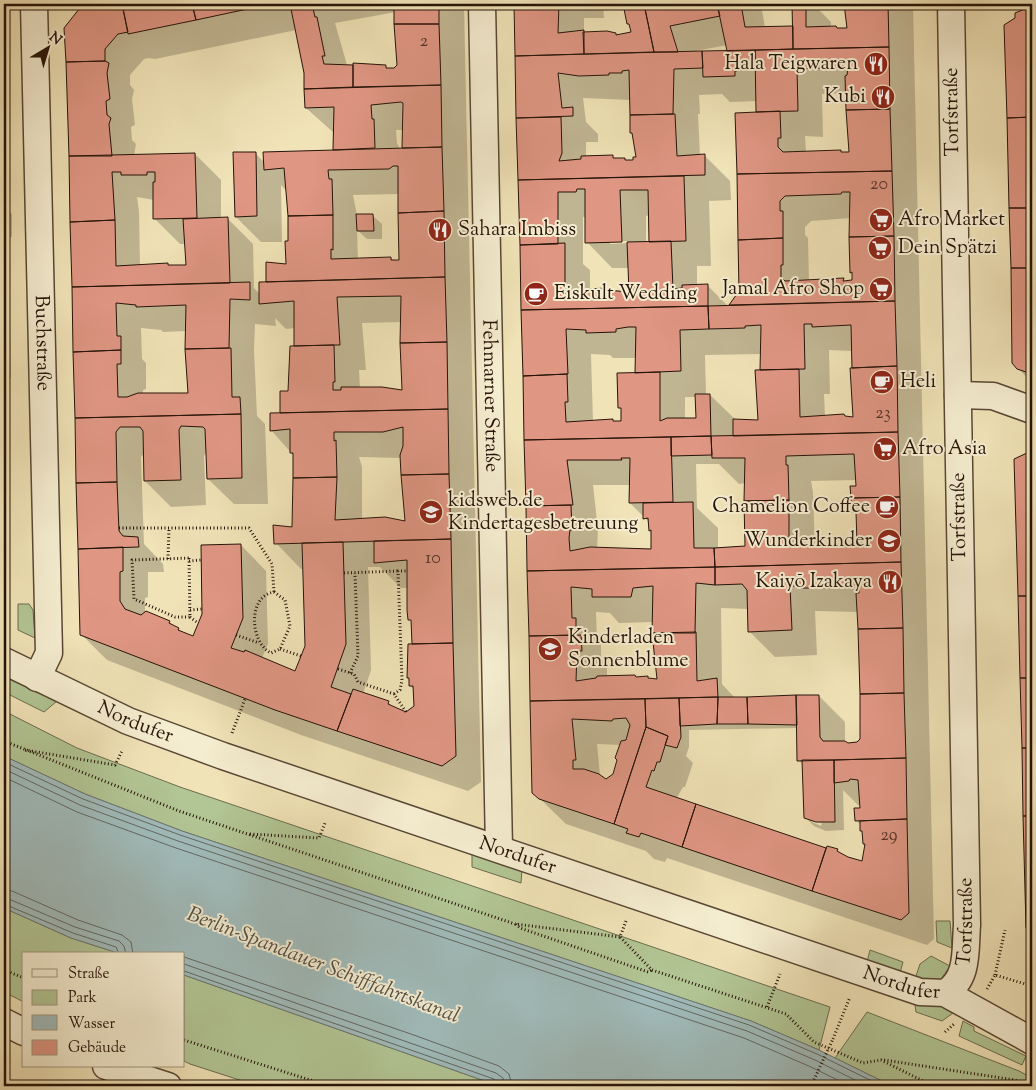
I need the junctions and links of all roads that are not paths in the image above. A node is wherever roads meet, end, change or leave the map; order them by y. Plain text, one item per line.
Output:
1 (34, 4) edge
2 (482, 4) edge
3 (951, 4) edge
4 (958, 395) junction
5 (1032, 410) edge
6 (4, 661) edge
7 (38, 678) junction
8 (499, 849) junction
9 (945, 993) junction
10 (4, 1022) edge
11 (22, 1031) edge
12 (1032, 1041) edge
13 (112, 1068) edge
14 (168, 1086) edge

1 - 7 street, Buchstraße
2 - 8 street, Fehmarner Straße
3 - 4 street, Torfstraße
4 - 5 street
4 - 9 street, Torfstraße
6 - 7 street, Nordufer
7 - 8 street, Nordufer
8 - 9 street, Nordufer
9 - 12 street, Nordufer
10 - 11 street
13 - 14 street

